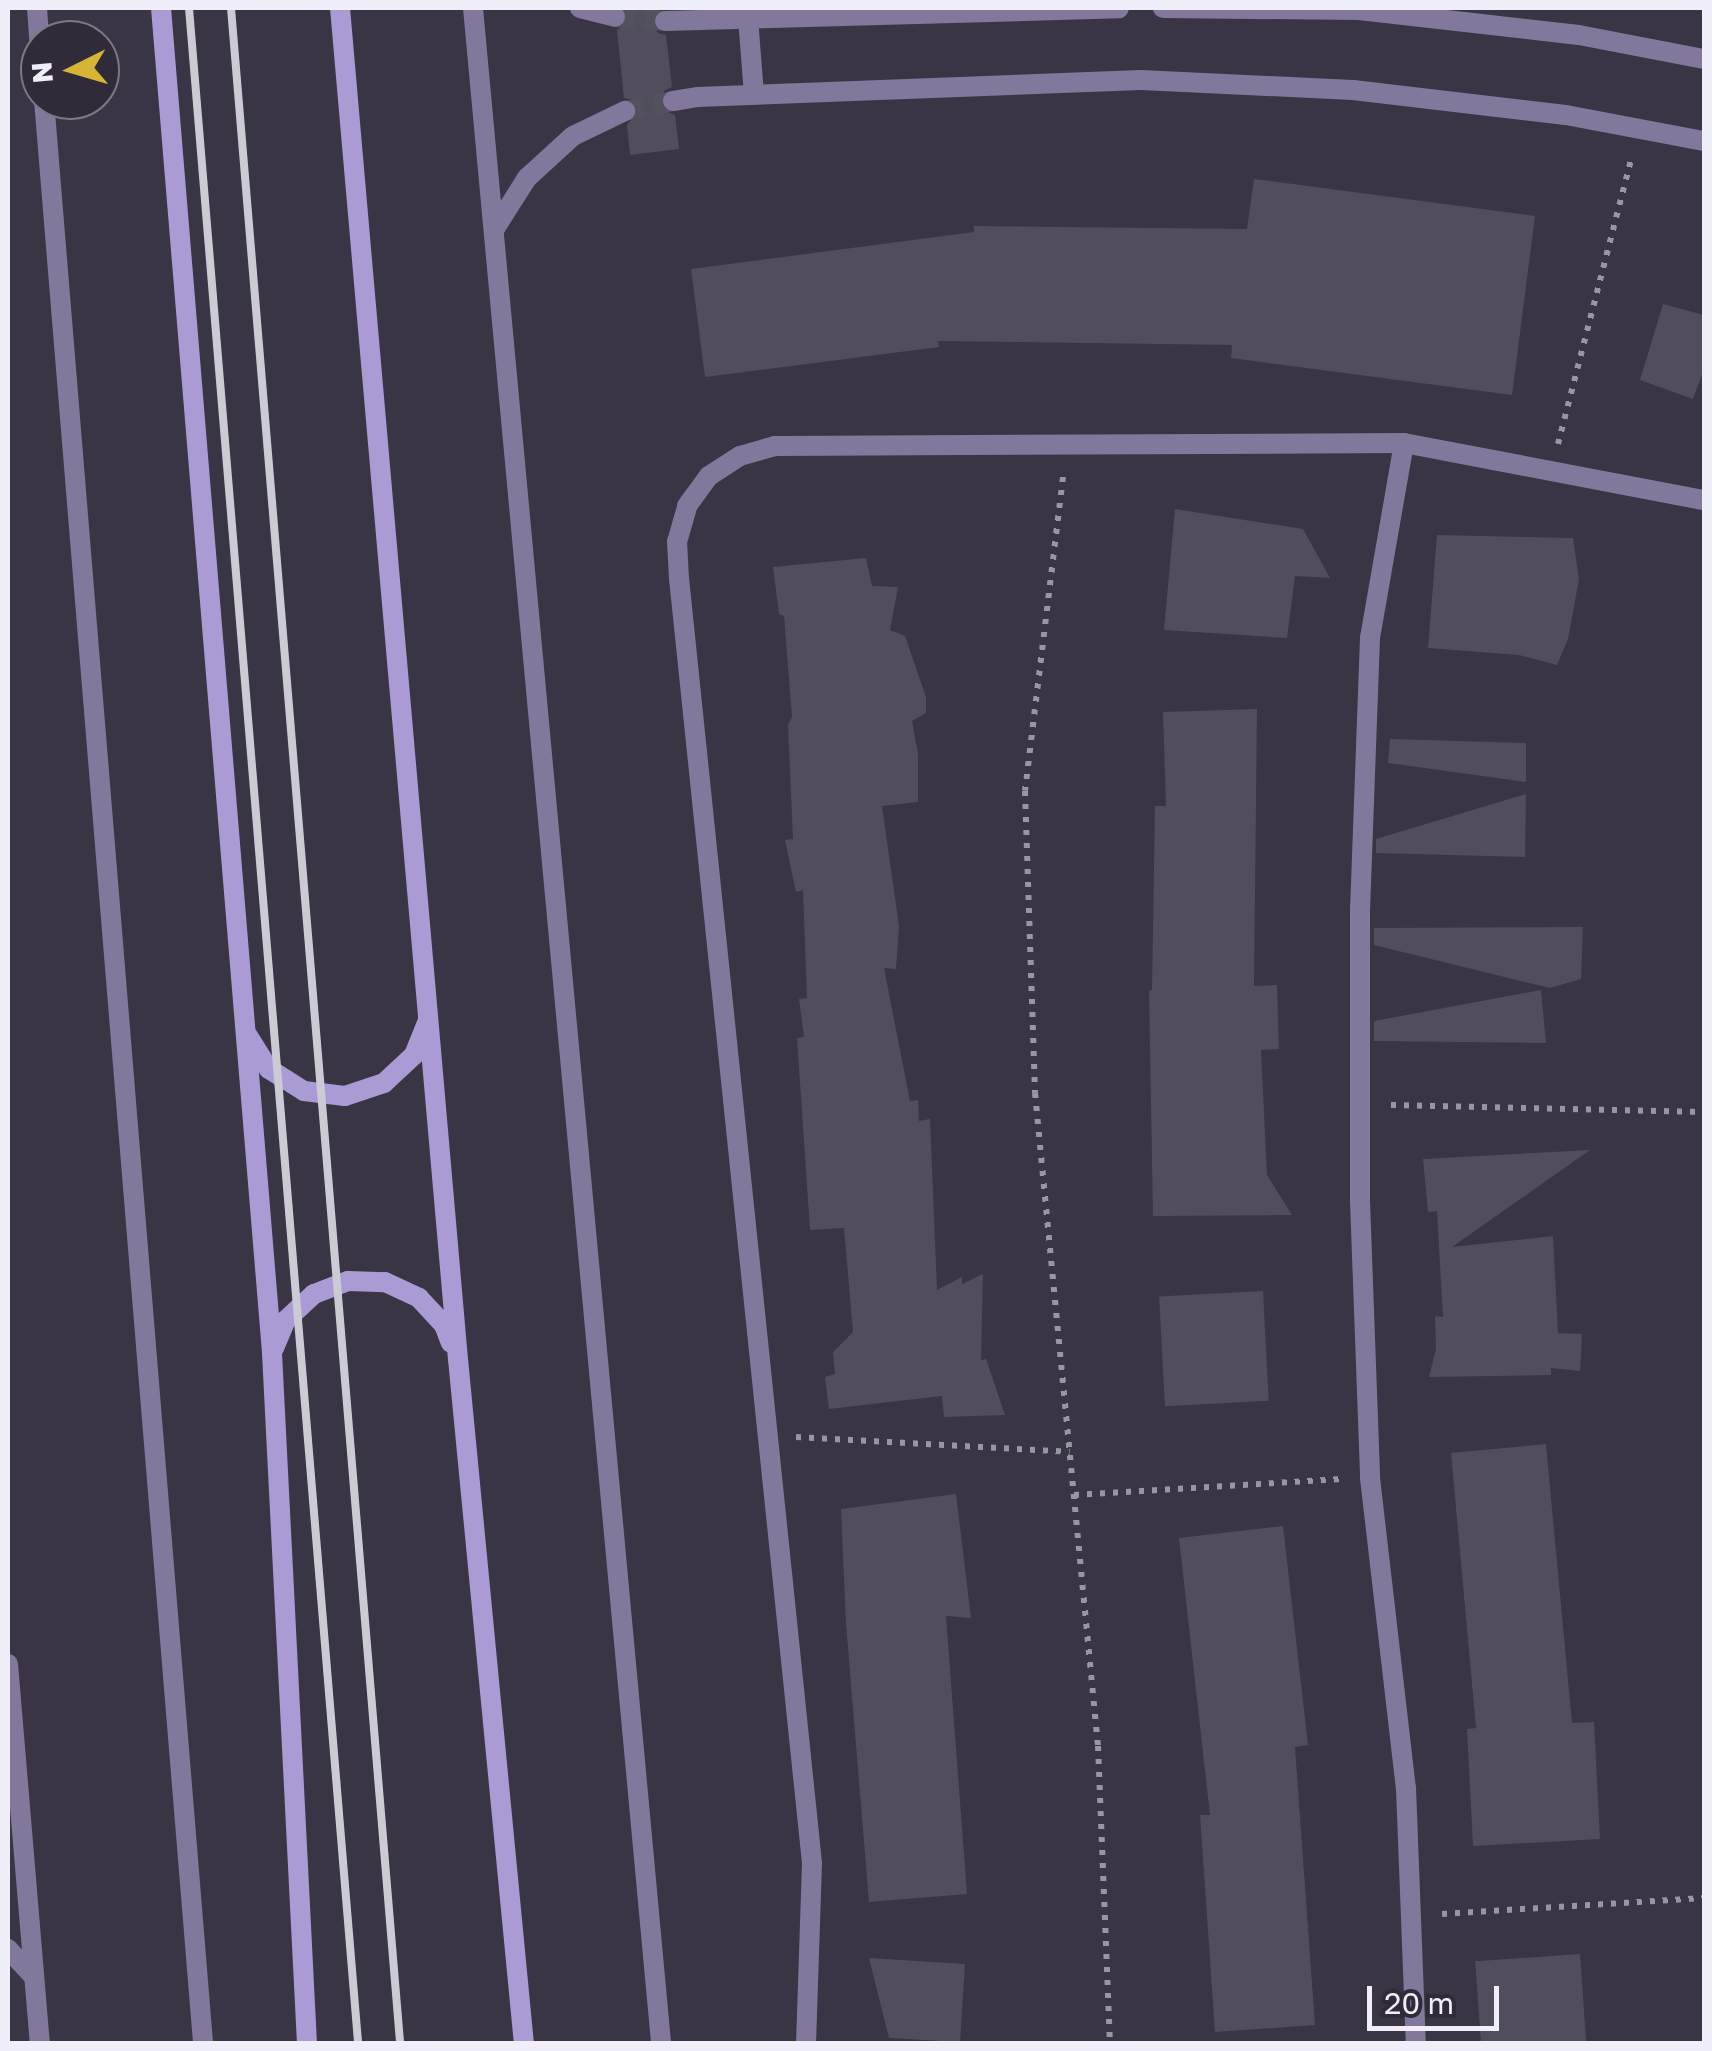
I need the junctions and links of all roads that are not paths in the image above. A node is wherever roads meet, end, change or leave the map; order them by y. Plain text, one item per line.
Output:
1 (161, 8) edge
2 (340, 8) edge
3 (473, 8) edge
4 (580, 8) edge
5 (1047, 8) edge
6 (1119, 8) edge
7 (1163, 8) edge
8 (616, 17) dead end
9 (748, 18) junction
10 (665, 21) tunnel mouth
11 (1704, 59) edge
12 (754, 94) junction
13 (673, 101) tunnel mouth
14 (625, 111) tunnel mouth
15 (46, 120) edge
16 (1704, 141) edge
17 (494, 230) junction
18 (1404, 443) junction
19 (1704, 500) edge
20 (430, 1017) junction
21 (246, 1034) junction
22 (272, 1354) junction
23 (458, 1359) junction
24 (8, 1664) edge
25 (13, 1808) edge
26 (8, 1949) edge
27 (34, 1978) junction
28 (40, 2044) edge
29 (202, 2044) edge
30 (307, 2044) edge
31 (524, 2044) edge
32 (661, 2044) edge
33 (806, 2044) edge
34 (1416, 2044) edge

1 - 21 main road
2 - 20 main road
3 - 17 street
4 - 8 street
5 - 6 street
5 - 9 street
7 - 11 street
9 - 10 street
9 - 12 street
12 - 13 street
12 - 16 street
14 - 17 street
15 - 29 street
17 - 32 street
18 - 19 street
18 - 33 street
18 - 34 street
20 - 21 main road
20 - 23 main road
21 - 22 main road
22 - 23 main road
22 - 30 main road
23 - 31 main road
24 - 25 street
25 - 27 street
26 - 27 street
27 - 28 street

